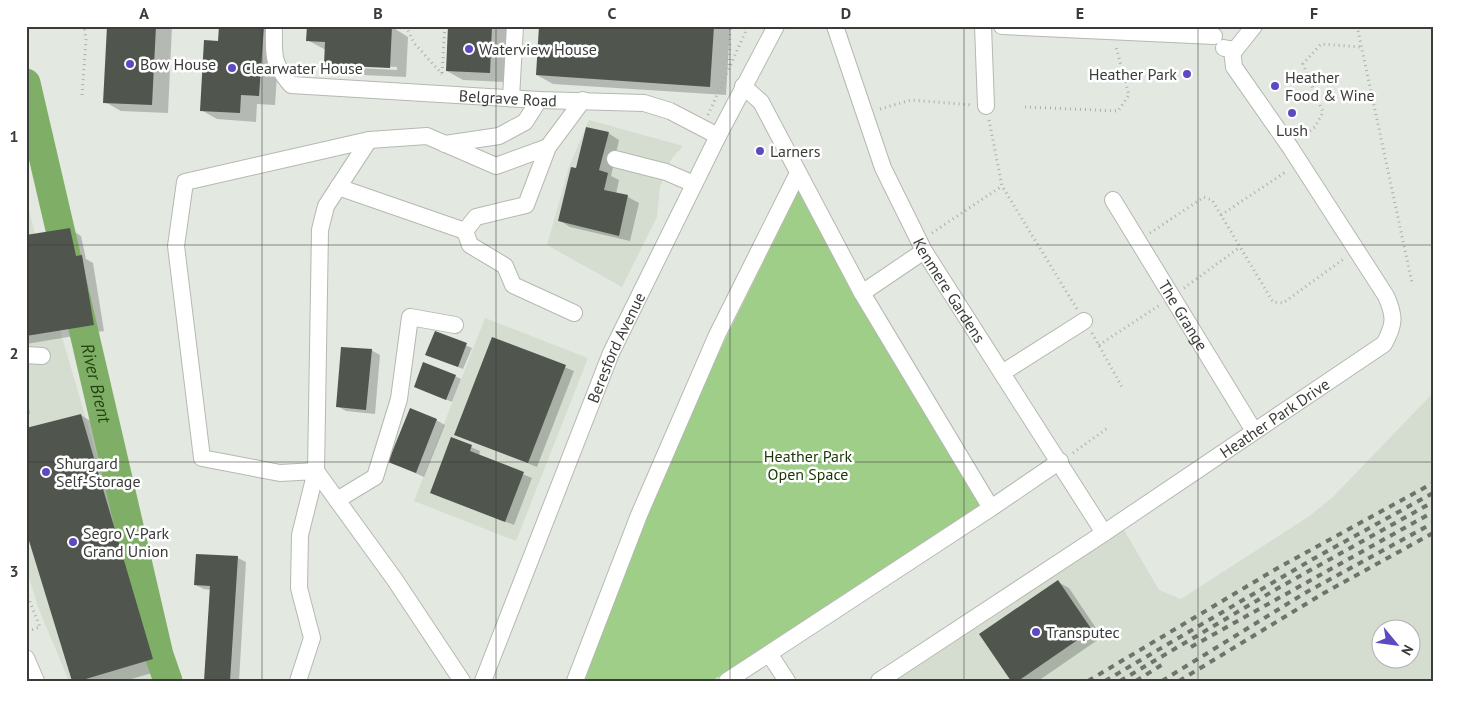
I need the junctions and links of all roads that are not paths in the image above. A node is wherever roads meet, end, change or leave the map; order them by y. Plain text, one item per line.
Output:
1 (274, 26) edge
2 (515, 26) edge
3 (776, 26) edge
4 (835, 26) edge
5 (983, 26) edge
6 (1002, 26) edge
7 (1254, 26) edge
8 (1215, 31) edge
9 (1232, 50) junction
10 (744, 86) junction
11 (512, 98) junction
12 (540, 100) junction
13 (583, 100) junction
14 (986, 106) road end
15 (718, 136) junction
16 (368, 140) junction
17 (445, 144) junction
18 (548, 147) junction
19 (615, 158) dead end
20 (798, 173) junction
21 (694, 184) junction
22 (338, 187) junction
23 (1113, 200) dead end
24 (465, 231) junction
25 (921, 246) junction
26 (862, 293) junction
27 (574, 313) dead end
28 (1084, 321) road end
29 (455, 325) dead end
30 (1002, 373) junction
31 (1254, 431) junction
32 (1060, 462) junction
33 (316, 471) junction
34 (337, 500) junction
35 (991, 508) junction
36 (1104, 533) junction
37 (770, 654) junction
38 (26, 658) edge
39 (36, 681) edge
40 (298, 681) edge
41 (462, 681) edge
42 (482, 681) edge
43 (575, 681) edge
44 (727, 681) edge
45 (787, 681) edge
46 (879, 681) edge

1 - 11 street, Belgrave Road
2 - 11 street
3 - 10 street, Beresford Avenue
4 - 25 street, Kenmere Gardens
5 - 14 street
6 - 8 street
7 - 9 street
8 - 9 street
9 - 31 street, Heather Park Drive
10 - 15 street, Beresford Avenue
10 - 20 street
11 - 12 street, Belgrave Road
12 - 13 street, Belgrave Road
12 - 17 street
13 - 15 street, Belgrave Road
13 - 18 street
15 - 21 street, Beresford Avenue
16 - 17 street
16 - 22 street
16 - 33 street
17 - 18 street
18 - 24 street
19 - 21 street
20 - 26 street
20 - 43 street
21 - 42 street, Beresford Avenue
22 - 24 street
22 - 33 street
23 - 31 street, The Grange
24 - 27 street
25 - 26 street
25 - 30 street, Kenmere Gardens
26 - 35 street
28 - 30 street
29 - 34 street
30 - 32 street, Kenmere Gardens
31 - 36 street, Heather Park Drive
32 - 35 street
32 - 36 street, Kenmere Gardens
33 - 34 street
33 - 40 street
34 - 41 street
35 - 37 street
36 - 46 street, Heather Park Drive
37 - 44 street
37 - 45 street
38 - 39 street

